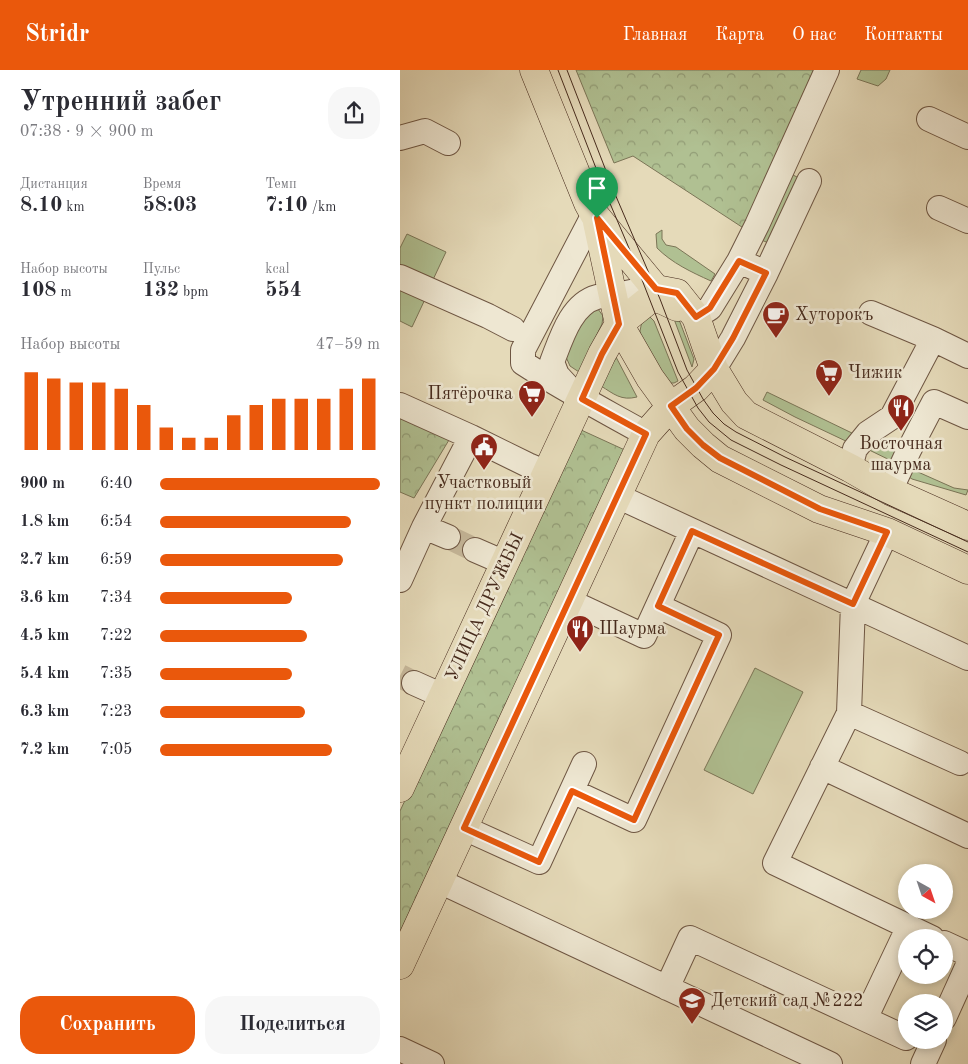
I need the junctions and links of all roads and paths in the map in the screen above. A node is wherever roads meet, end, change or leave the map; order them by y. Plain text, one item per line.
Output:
1 (534, 70) edge
2 (827, 70) edge
3 (929, 119) dead end
4 (968, 137) edge
5 (400, 138) edge
6 (448, 143) dead end
7 (809, 181) dead end
8 (939, 208) dead end
9 (595, 216) junction
10 (968, 221) edge
11 (739, 261) junction
12 (766, 273) junction
13 (400, 277) edge
14 (656, 289) junction
15 (613, 296) junction
16 (871, 313) dead end
17 (696, 317) junction
18 (619, 324) junction
19 (513, 329) dead end
20 (933, 339) junction
21 (968, 356) edge
22 (714, 369) junction
23 (582, 399) junction
24 (400, 404) edge
25 (671, 406) junction
26 (968, 418) edge
27 (687, 429) junction
28 (646, 434) junction
29 (470, 437) junction
30 (850, 468) junction
31 (547, 473) junction
32 (890, 491) junction
33 (617, 496) junction
34 (424, 526) junction
35 (968, 526) edge
36 (692, 531) junction
37 (887, 532) junction
38 (448, 538) tunnel mouth
39 (475, 550) tunnel mouth
40 (505, 563) junction
41 (402, 568) edge
42 (968, 570) edge
43 (569, 601) junction
44 (853, 604) junction
45 (658, 606) junction
46 (968, 658) edge
47 (414, 683) tunnel mouth
48 (443, 696) junction
49 (849, 713) junction
50 (965, 758) edge
51 (584, 764) dead end
52 (822, 767) junction
53 (400, 788) edge
54 (572, 791) junction
55 (464, 828) junction
56 (968, 836) edge
57 (439, 882) junction
58 (909, 926) junction
59 (915, 929) edge
60 (953, 947) edge
61 (968, 954) edge
62 (400, 965) edge
63 (968, 965) edge
64 (667, 988) junction
65 (953, 998) edge
66 (865, 1018) junction
67 (898, 1035) edge
68 (400, 1049) edge
69 (432, 1064) edge
70 (830, 1064) edge

1 - 9 main road
2 - 11 street
3 - 4 street
5 - 6 street
7 - 12 street
8 - 10 street
9 - 14 main road
9 - 15 main road
9 - 23 street
11 - 12 street
11 - 17 street
12 - 22 street
13 - 19 street
14 - 15 street
14 - 17 main road
15 - 18 main road
15 - 23 street
16 - 20 street
17 - 18 main road
17 - 22 main road
18 - 23 main road, УЛИЦА ДРУЖБЫ
18 - 25 main road
20 - 21 street
20 - 30 street
22 - 25 main road
22 - 30 main road
23 - 28 street
23 - 31 main road, УЛИЦА ДРУЖБЫ
24 - 29 street
25 - 27 main road
25 - 28 main road
26 - 32 street
27 - 28 main road
27 - 37 main road
28 - 33 main road
29 - 31 street
29 - 34 street
30 - 32 main road
31 - 40 main road, УЛИЦА ДРУЖБЫ
32 - 35 main road
33 - 36 street
33 - 43 main road
34 - 38 street
34 - 41 street
36 - 44 street
36 - 45 street
37 - 42 main road
37 - 44 street
39 - 40 street
40 - 48 main road, УЛИЦА ДРУЖБЫ
43 - 45 street
43 - 55 main road
44 - 46 street
44 - 49 street
45 - 54 street
47 - 48 street
48 - 53 main road, УЛИЦА ДРУЖБЫ
49 - 50 street
49 - 52 street
51 - 54 street
52 - 56 street
52 - 58 street
54 - 55 street
55 - 57 main road
57 - 62 main road
57 - 64 street
58 - 59 street
58 - 66 street
60 - 61 street
63 - 65 street
64 - 66 street
64 - 70 street
66 - 67 street
68 - 69 street

